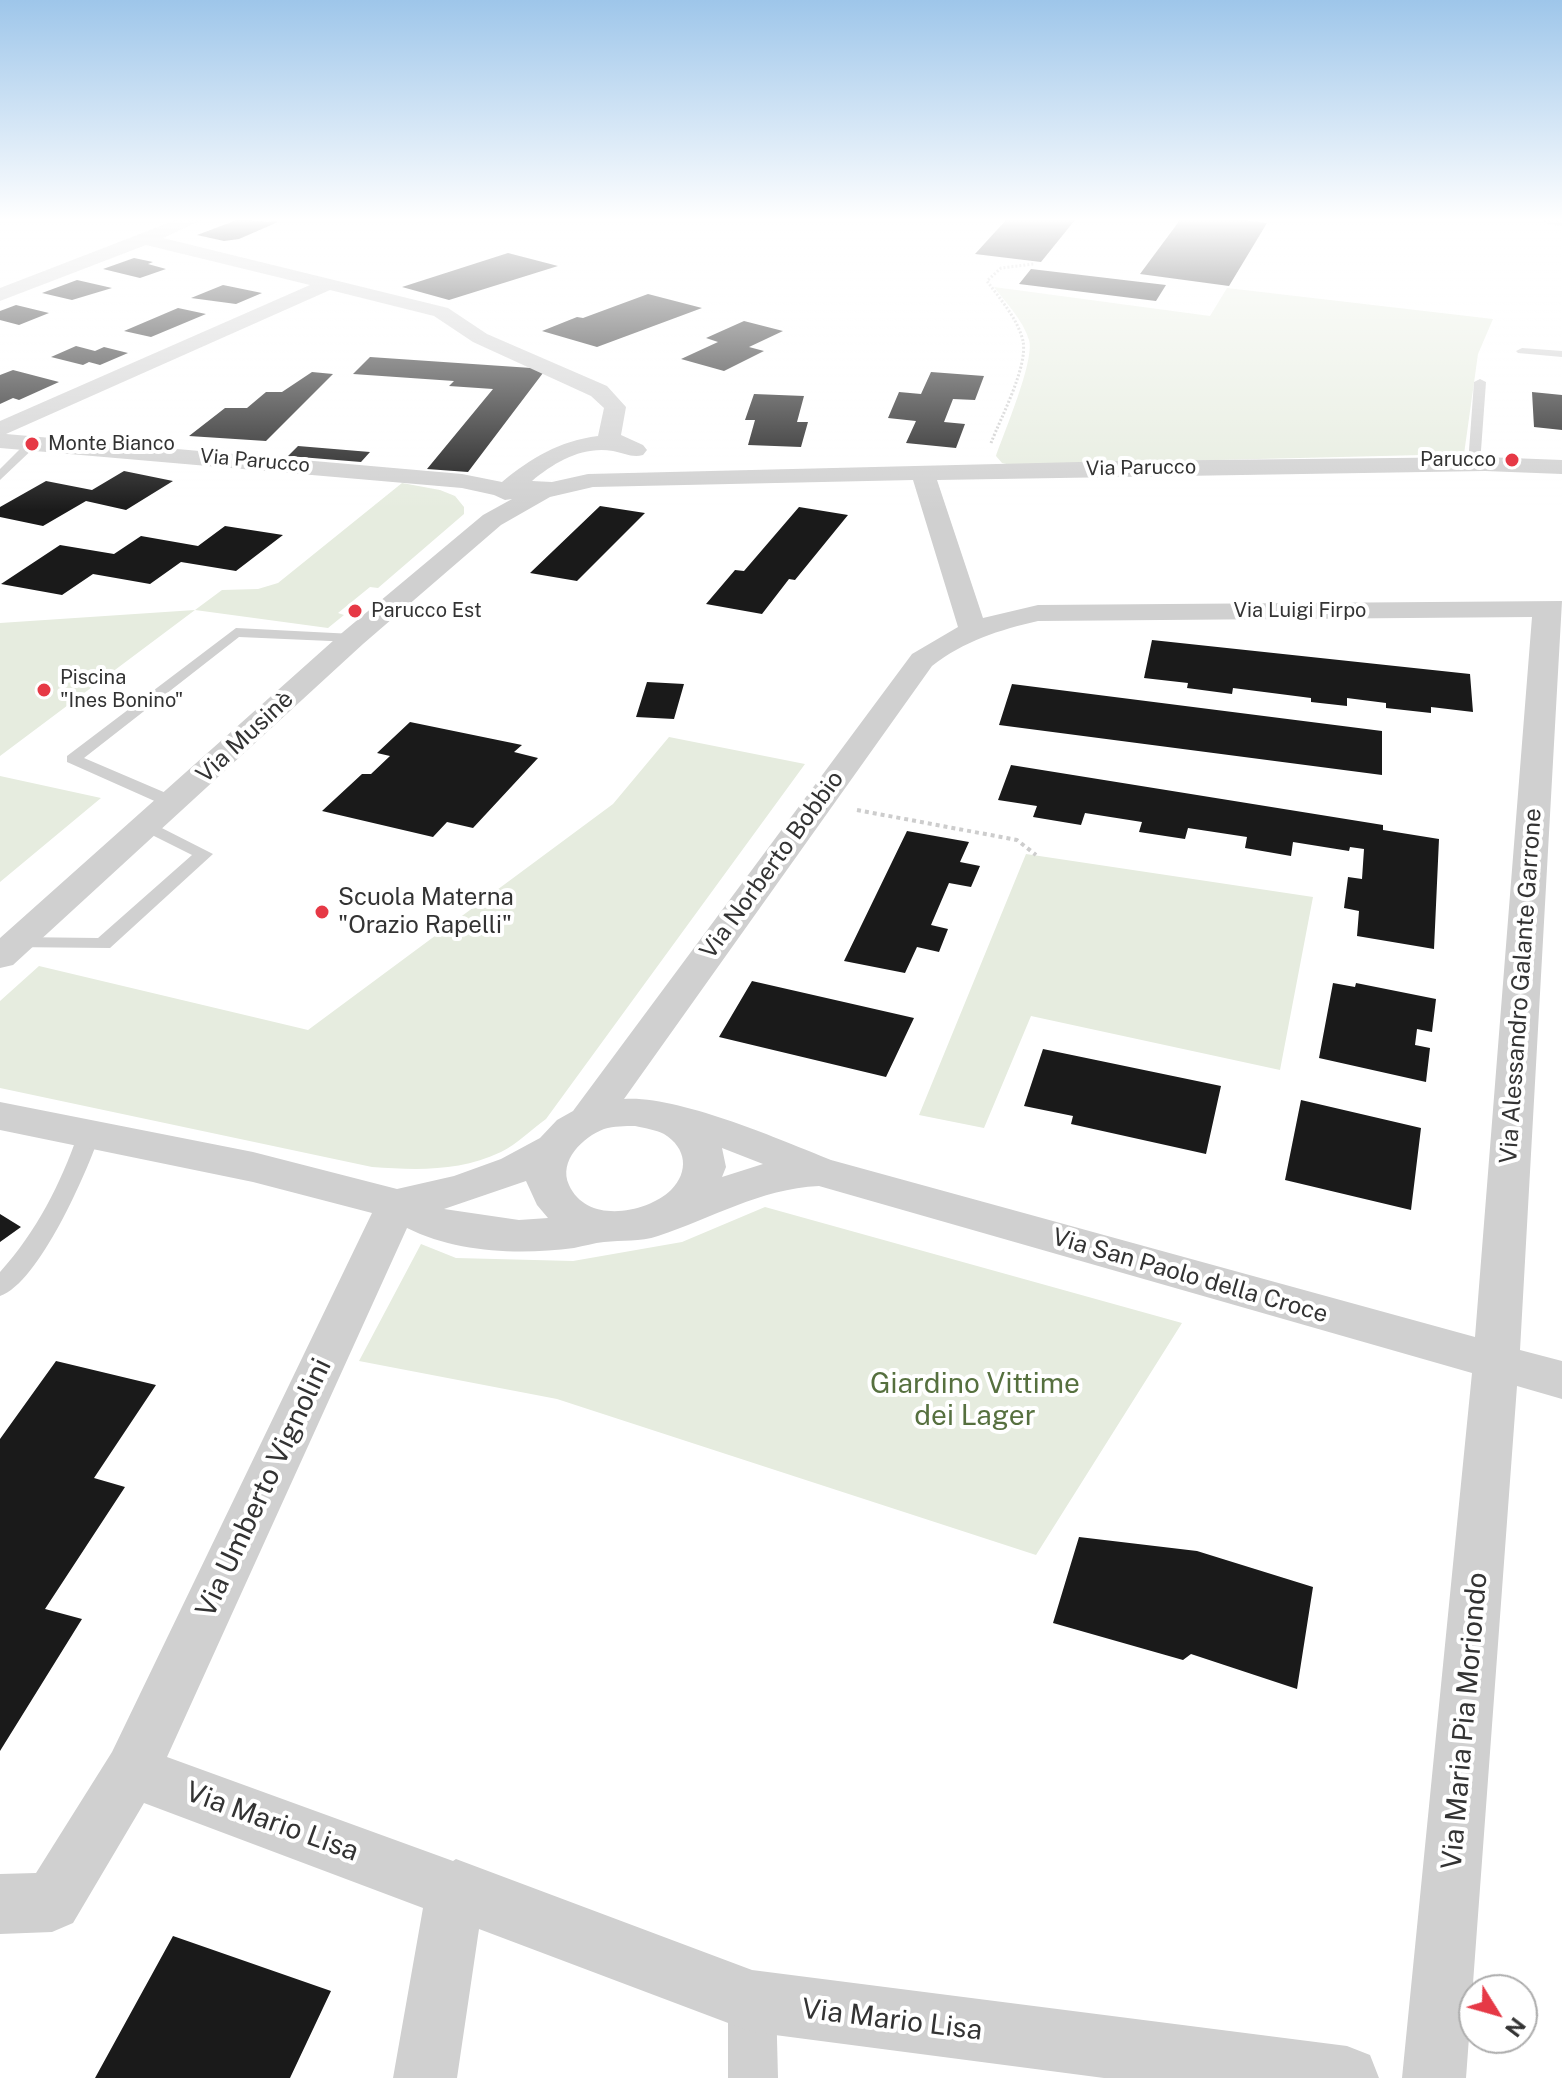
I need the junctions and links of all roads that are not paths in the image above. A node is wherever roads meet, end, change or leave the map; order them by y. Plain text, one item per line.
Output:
1 (254, 317) edge
2 (448, 317) edge
3 (1522, 351) dead end
4 (1562, 354) edge
5 (1480, 382) dead end
6 (599, 391) junction
7 (0, 429) edge
8 (0, 441) edge
9 (32, 444) junction
10 (618, 445) junction
11 (643, 457) junction
12 (548, 460) junction
13 (1474, 464) junction
14 (1562, 467) edge
15 (922, 472) junction
16 (0, 476) edge
17 (720, 477) junction
18 (462, 481) junction
19 (593, 481) junction
20 (556, 487) junction
21 (508, 489) junction
22 (492, 520) junction
23 (1554, 609) edge
24 (1038, 613) joint
25 (973, 629) junction
26 (353, 638) junction
27 (174, 803) junction
28 (148, 826) junction
29 (8, 950) edge
30 (658, 1115) junction
31 (0, 1116) edge
32 (588, 1120) junction
33 (89, 1134) junction
34 (552, 1149) junction
35 (819, 1171) junction
36 (397, 1204) junction
37 (673, 1214) junction
38 (606, 1226) junction
39 (0, 1287) edge
40 (1496, 1363) junction
41 (1562, 1380) edge
42 (132, 1771) junction
43 (456, 1889) junction
44 (0, 1904) edge
45 (752, 2001) junction
46 (425, 2078) edge
47 (753, 2078) edge
48 (1347, 2078) edge
49 (1434, 2078) edge

1 - 7 street
2 - 6 street
3 - 4 lane
5 - 13 lane
6 - 10 street
6 - 12 street
8 - 9 street, Via Parucco
9 - 16 lane
9 - 18 street, Via Parucco
10 - 11 street
10 - 12 street
11 - 17 street
11 - 19 street
12 - 18 street
12 - 19 street
12 - 21 street
13 - 14 street, Via Parucco
13 - 15 street, Via Parucco
15 - 17 street, Via Parucco
15 - 25 street
17 - 19 street
18 - 21 street
18 - 22 street
19 - 20 street
20 - 21 street
20 - 22 street
21 - 22 street
22 - 26 street, Via Musinè
23 - 24 street, Via Luigi Firpo
23 - 40 street, Via Alessandro Galante Garrone
24 - 25 street, Via Norberto Bobbio
25 - 32 street, Via Norberto Bobbio
26 - 27 street, Via Musinè
26 - 27 lane
27 - 28 street, Via Musinè
28 - 29 street, Via Musinè
28 - 29 lane
30 - 32 street
30 - 35 street, Via San Paolo della Croce
30 - 37 street
31 - 33 street
32 - 34 street
33 - 36 street
33 - 39 lane
34 - 36 street
34 - 38 street
35 - 37 street
35 - 40 street, Via San Paolo della Croce
36 - 38 street
36 - 42 street, Via Umberto Vignolini
37 - 38 street
40 - 41 street, Via San Paolo della Croce
40 - 49 street, Via Maria Pia Moriondo
42 - 43 street, Via Mario Lisa
42 - 44 street
43 - 45 street, Via Mario Lisa
43 - 46 street
45 - 47 street
45 - 48 street, Via Mario Lisa

